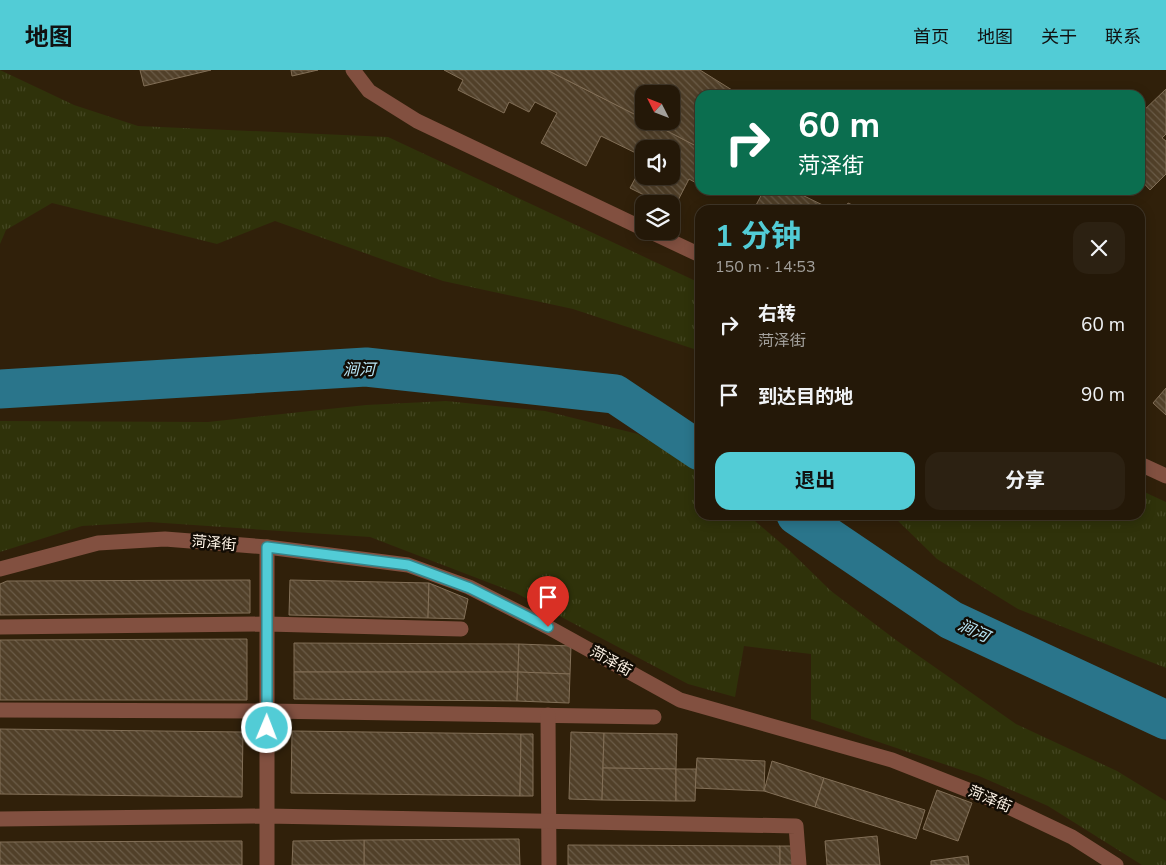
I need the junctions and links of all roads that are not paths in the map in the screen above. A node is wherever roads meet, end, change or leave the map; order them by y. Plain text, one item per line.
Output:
1 (353, 70) edge
2 (635, 224) edge
3 (669, 240) edge
4 (695, 253) edge
5 (1145, 466) edge
6 (1166, 476) edge
7 (267, 547) junction
8 (0, 569) edge
9 (267, 624) junction
10 (0, 627) edge
11 (461, 629) dead end
12 (0, 710) edge
13 (267, 711) junction
14 (548, 715) junction
15 (654, 717) dead end
16 (266, 816) junction
17 (0, 819) edge
18 (549, 821) junction
19 (266, 865) edge
20 (549, 865) edge
21 (799, 865) edge
22 (1116, 865) edge

1 - 2 street
3 - 4 street
5 - 6 street
7 - 8 street, 菏泽街
7 - 9 street
7 - 22 street, 菏泽街
9 - 10 street
9 - 11 street
9 - 13 street
12 - 13 street
13 - 14 street
13 - 16 street
14 - 15 street
14 - 18 street
16 - 17 street
16 - 18 street
16 - 19 street
18 - 20 street
18 - 21 street

